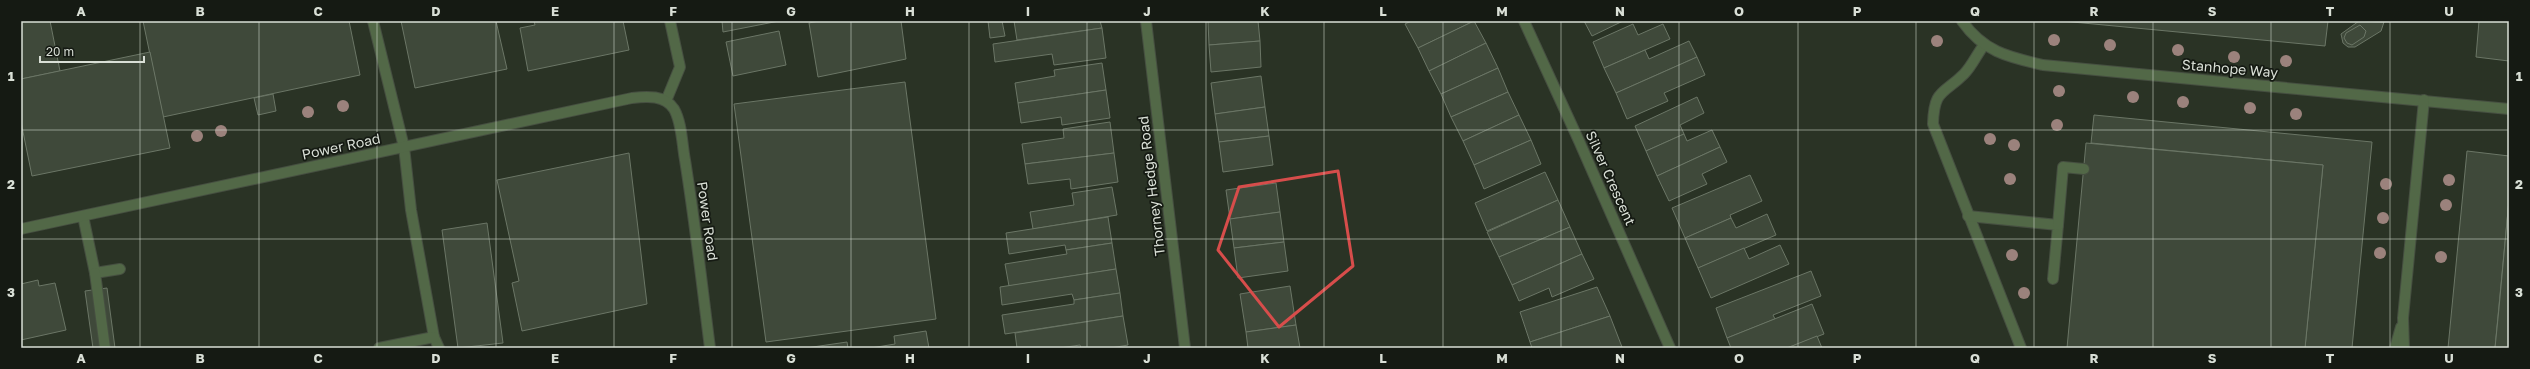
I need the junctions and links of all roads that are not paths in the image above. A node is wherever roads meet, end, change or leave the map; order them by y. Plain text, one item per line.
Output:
1 (373, 21) edge
2 (670, 21) edge
3 (1146, 21) edge
4 (1524, 21) edge
5 (1962, 21) edge
6 (1984, 45) junction
7 (2424, 100) junction
8 (666, 101) junction
9 (2509, 109) edge
10 (404, 147) junction
11 (2084, 169) dead end
12 (83, 216) junction
13 (1968, 216) junction
14 (2058, 225) junction
15 (21, 229) edge
16 (120, 269) dead end
17 (95, 273) junction
18 (2053, 279) dead end
19 (2403, 318) junction
20 (434, 337) junction
21 (105, 348) edge
22 (379, 348) edge
23 (439, 348) edge
24 (710, 348) edge
25 (1185, 348) edge
26 (1670, 348) edge
27 (2021, 348) edge
28 (2395, 348) edge
29 (2404, 348) edge

1 - 10 street
2 - 8 street
3 - 25 street, Thorney Hedge Road
4 - 26 street, Silver Crescent
5 - 6 street, Stanhope Way
6 - 7 street, Stanhope Way
6 - 13 street
7 - 9 street, Stanhope Way
7 - 19 street
8 - 10 street, Power Road
8 - 24 street, Power Road
10 - 12 street, Power Road
10 - 20 street
11 - 14 street
12 - 15 street, Power Road
12 - 17 street
13 - 14 street
13 - 27 street
14 - 18 street
16 - 17 street
17 - 21 street
19 - 28 street
19 - 29 street
20 - 22 street
20 - 23 street

